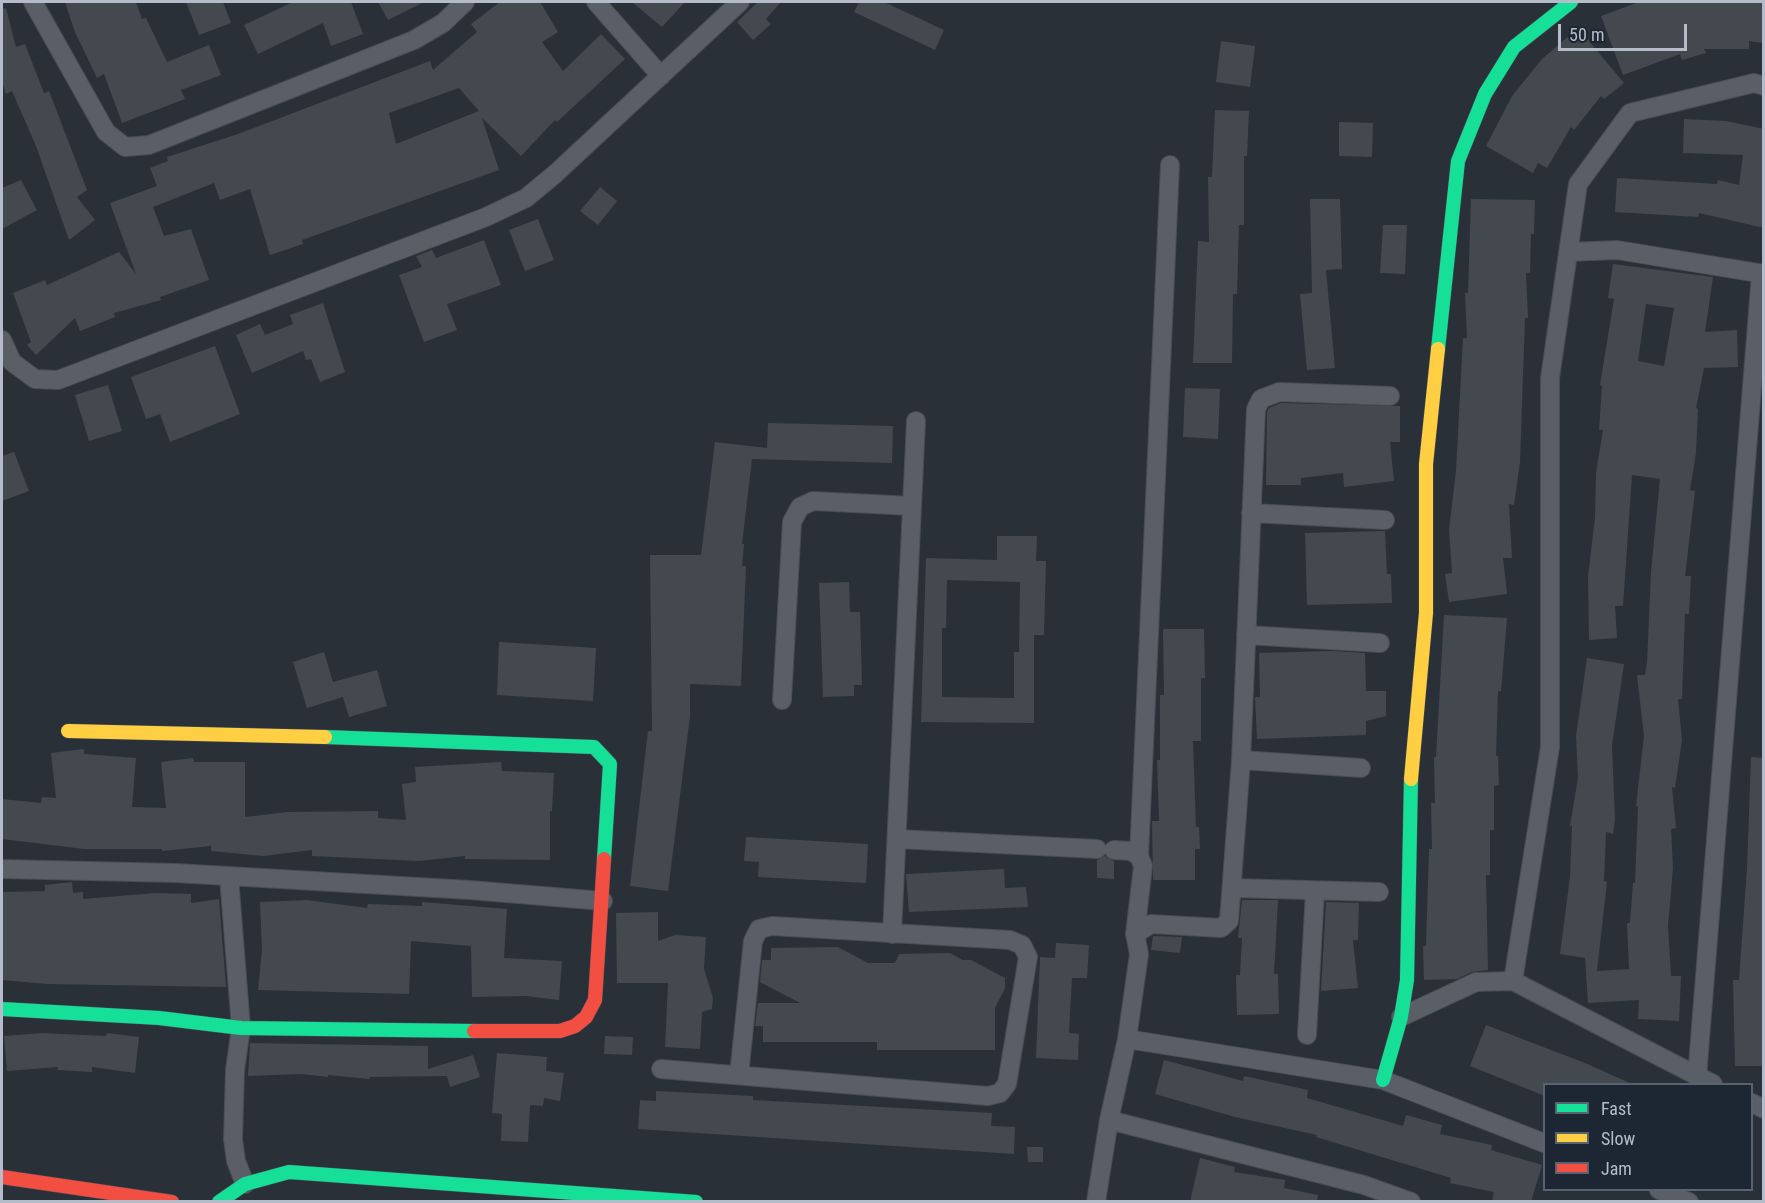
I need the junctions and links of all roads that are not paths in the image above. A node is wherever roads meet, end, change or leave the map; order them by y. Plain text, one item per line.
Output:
1 (33, 2) edge
2 (465, 2) edge
3 (596, 2) edge
4 (740, 2) edge
5 (1570, 2) edge
6 (661, 76) junction
7 (1764, 86) edge
8 (1170, 165) dead end
9 (1568, 252) junction
10 (1762, 274) edge
11 (2, 340) edge
12 (1390, 396) dead end
13 (916, 421) dead end
14 (1756, 432) edge
15 (912, 506) junction
16 (1251, 513) junction
17 (1385, 520) dead end
18 (1246, 634) junction
19 (1380, 643) dead end
20 (782, 700) dead end
21 (68, 731) dead end
22 (1241, 760) junction
23 (1361, 768) dead end
24 (897, 839) junction
25 (1139, 856) junction
26 (2, 869) edge
27 (229, 876) junction
28 (1233, 888) junction
29 (1315, 891) junction
30 (1379, 892) dead end
31 (603, 901) junction
32 (892, 934) junction
33 (1135, 934) junction
34 (1514, 981) junction
35 (2, 1009) edge
36 (1401, 1017) junction
37 (241, 1028) junction
38 (1307, 1035) dead end
39 (1127, 1039) junction
40 (661, 1069) dead end
41 (739, 1075) junction
42 (1383, 1080) junction
43 (1705, 1081) edge
44 (1109, 1120) junction
45 (1543, 1142) edge
46 (2, 1177) edge
47 (245, 1184) junction
48 (1662, 1191) edge
49 (172, 1202) edge
50 (219, 1202) edge
51 (696, 1202) edge
52 (1096, 1202) edge
53 (1411, 1202) edge
54 (1689, 1202) edge

1 - 2 street
3 - 6 street
4 - 6 street
5 - 36 street
6 - 11 street
7 - 9 street
8 - 25 street
9 - 10 street
9 - 34 street
10 - 14 street
12 - 16 street
13 - 15 street
14 - 43 street
15 - 20 street
15 - 24 street
16 - 17 street
16 - 18 street
18 - 19 street
18 - 22 street
21 - 31 street
22 - 23 street
22 - 28 street
24 - 25 street
24 - 32 street
25 - 33 street
26 - 27 street
27 - 31 street
27 - 37 street
28 - 29 street
28 - 33 street
29 - 30 street
29 - 38 street
31 - 37 street
32 - 41 street
32 - 41 street
33 - 39 street
34 - 36 street
34 - 43 street
35 - 37 street
36 - 42 street
37 - 47 street
39 - 42 street
39 - 44 street
40 - 41 street
42 - 45 street
44 - 52 street
44 - 53 street
46 - 49 street
47 - 50 street
47 - 51 street
48 - 54 street

